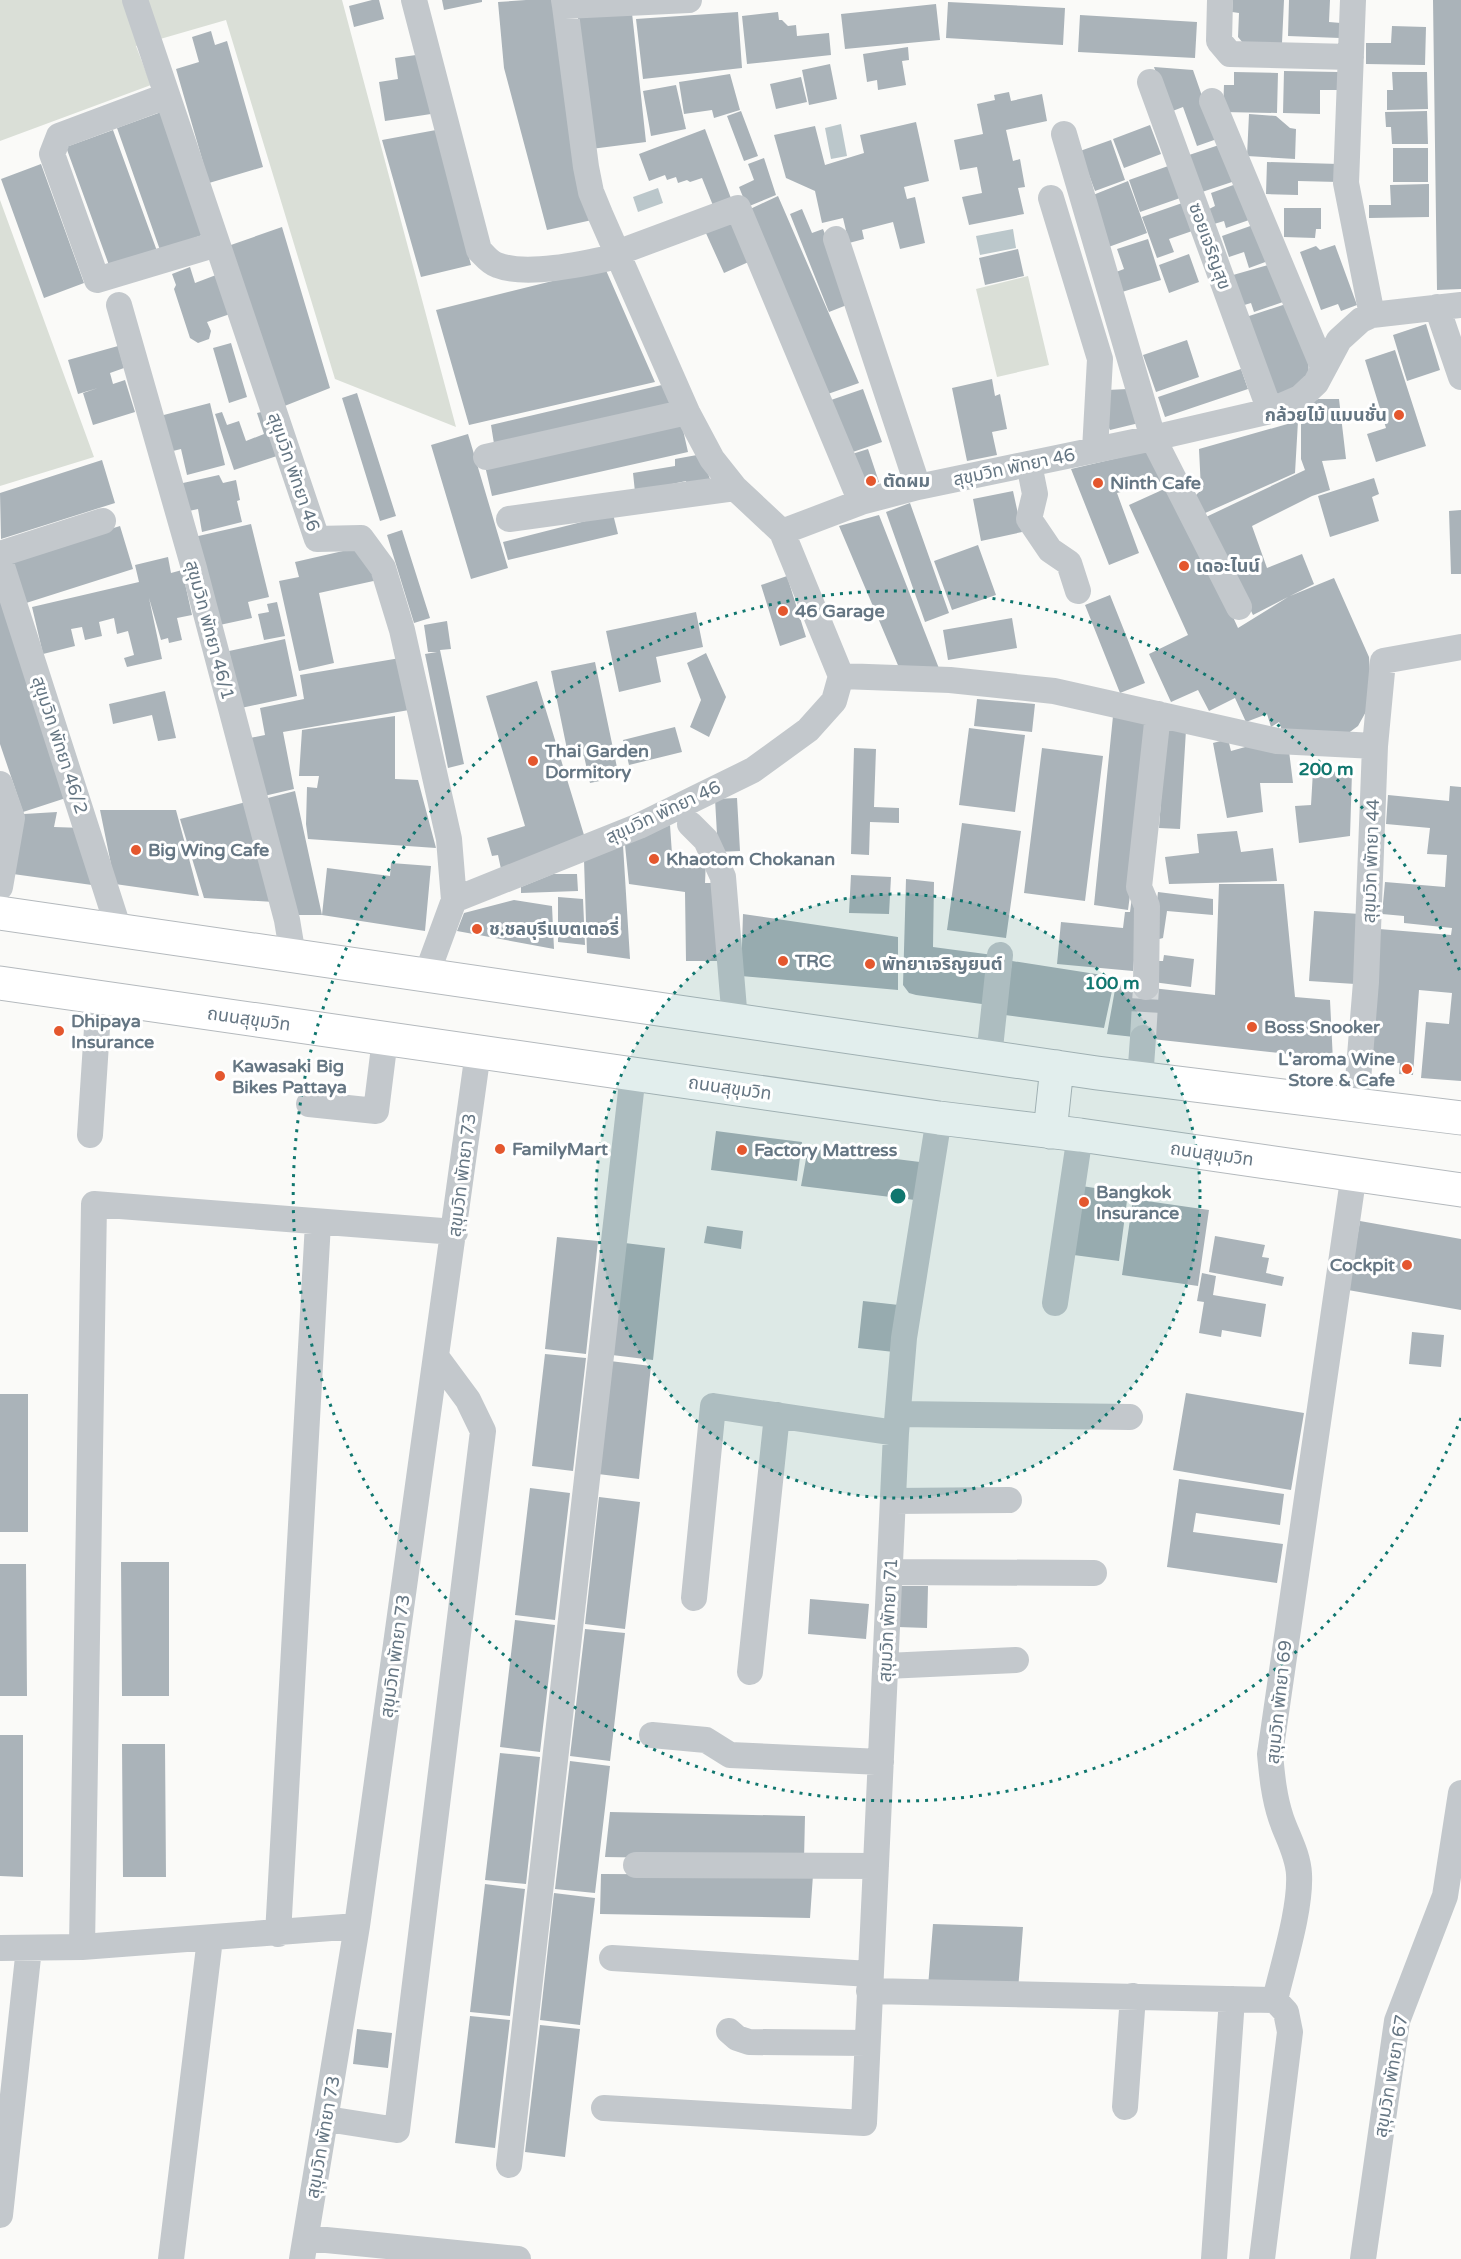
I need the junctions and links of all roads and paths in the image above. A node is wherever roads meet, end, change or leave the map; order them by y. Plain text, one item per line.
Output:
1 (135, 0) edge
2 (414, 0) edge
3 (689, 0) edge
4 (1220, 0) edge
5 (1353, 0) edge
6 (565, 3) edge
7 (1351, 57) junction
8 (1150, 82) dead end
9 (166, 96) junction
10 (1212, 101) dead end
11 (1064, 134) dead end
12 (1051, 198) dead end
13 (836, 239) dead end
14 (217, 244) junction
15 (618, 254) junction
16 (119, 305) dead end
17 (1449, 306) edge
18 (1372, 315) junction
19 (1323, 367) junction
20 (1461, 377) edge
21 (1270, 411) junction
22 (687, 412) junction
23 (1153, 438) junction
24 (1095, 450) junction
25 (486, 457) dead end
26 (1029, 464) junction
27 (918, 487) junction
28 (735, 488) junction
29 (861, 502) junction
30 (508, 519) dead end
31 (103, 521) dead end
32 (782, 532) junction
33 (0, 554) edge
34 (0, 560) edge
35 (1078, 591) dead end
36 (1239, 607) dead end
37 (1461, 647) edge
38 (841, 676) junction
39 (1158, 714) junction
40 (1375, 746) junction
41 (0, 784) edge
42 (690, 824) dead end
43 (0, 887) edge
44 (454, 900) junction
45 (0, 913) edge
46 (119, 930) junction
47 (1000, 955) dead end
48 (293, 956) junction
49 (426, 976) junction
50 (0, 984) edge
51 (1146, 987) tunnel mouth
52 (99, 998) junction
53 (735, 1021) junction
54 (1143, 1038) tunnel mouth
55 (385, 1039) junction
56 (478, 1052) junction
57 (989, 1057) junction
58 (1058, 1067) junction
59 (633, 1074) junction
60 (1140, 1079) junction
61 (309, 1104) dead end
62 (1356, 1105) junction
63 (939, 1118) junction
64 (1461, 1118) edge
65 (1065, 1134) junction
66 (90, 1135) dead end
67 (1354, 1173) junction
68 (1461, 1190) edge
69 (318, 1223) junction
70 (455, 1232) junction
71 (1055, 1303) dead end
72 (437, 1358) junction
73 (777, 1415) junction
74 (1130, 1417) dead end
75 (897, 1424) junction
76 (1009, 1500) dead end
77 (894, 1501) junction
78 (891, 1572) junction
79 (1094, 1573) dead end
80 (694, 1598) dead end
81 (1016, 1660) dead end
82 (886, 1666) junction
83 (750, 1672) dead end
84 (652, 1736) dead end
85 (881, 1762) junction
86 (1461, 1793) edge
87 (636, 1865) dead end
88 (876, 1866) junction
89 (357, 1926) junction
90 (278, 1934) junction
91 (210, 1939) junction
92 (82, 1947) junction
93 (0, 1948) edge
94 (29, 1948) junction
95 (612, 1958) dead end
96 (869, 1983) junction
97 (1133, 1996) junction
98 (1232, 1999) junction
99 (1275, 2000) junction
100 (729, 2031) dead end
101 (867, 2043) junction
102 (1125, 2107) dead end
103 (604, 2108) dead end
104 (327, 2119) junction
105 (509, 2165) dead end
106 (0, 2215) edge
107 (304, 2248) edge
108 (171, 2259) edge
109 (518, 2259) edge
110 (1214, 2259) edge
111 (1262, 2259) edge
112 (1363, 2259) edge

1 - 9 street, สุขุมวิท พัทยา 46
2 - 15 street
3 - 6 street
4 - 7 street
5 - 7 street
6 - 15 street
7 - 18 street
8 - 21 street, ซอยเจริญสุข
9 - 14 street, สุขุมวิท พัทยา 46
9 - 14 street
10 - 19 street
11 - 23 street
12 - 24 street
13 - 27 street
14 - 44 street, สุขุมวิท พัทยา 46
15 - 22 street
15 - 29 street
16 - 48 street, สุขุมวิท พัทยา 46/1
17 - 18 street, สุขุมวิท พัทยา 46
17 - 20 street
18 - 19 street, สุขุมวิท พัทยา 46
19 - 21 street, สุขุมวิท พัทยา 46
21 - 23 street, สุขุมวิท พัทยา 46
22 - 25 street
22 - 28 street
23 - 24 street, สุขุมวิท พัทยา 46
23 - 36 street
24 - 26 street, สุขุมวิท พัทยา 46
26 - 27 street, สุขุมวิท พัทยา 46
26 - 35 street
27 - 29 street, สุขุมวิท พัทยา 46
28 - 30 street
28 - 32 street
29 - 32 street, สุขุมวิท พัทยา 46
31 - 33 street
32 - 38 street
34 - 46 street, สุขุมวิท พัทยา 46/2
37 - 40 street, สุขุมวิท พัทยา 44
38 - 39 street
38 - 44 street, สุขุมวิท พัทยา 46
39 - 40 street
39 - 51 street
40 - 62 street, สุขุมวิท พัทยา 44
41 - 43 street
42 - 53 street
44 - 49 street, สุขุมวิท พัทยา 46
45 - 46 highway
46 - 48 highway
47 - 57 street
48 - 49 highway
49 - 53 highway
50 - 52 highway, ถนนสุขุมวิท
52 - 55 highway, ถนนสุขุมวิท
52 - 66 street
53 - 57 highway
54 - 60 street
55 - 56 highway, ถนนสุขุมวิท
55 - 61 street
56 - 59 highway, ถนนสุขุมวิท
56 - 70 street, สุขุมวิท พัทยา 73
57 - 58 highway
58 - 60 highway
58 - 65 highway
59 - 63 highway, ถนนสุขุมวิท
59 - 105 street
60 - 62 highway
62 - 64 highway
63 - 65 highway, ถนนสุขุมวิท
63 - 75 street, สุขุมวิท พัทยา 71
65 - 67 highway, ถนนสุขุมวิท
65 - 71 street
67 - 68 highway, ถนนสุขุมวิท
67 - 99 street, สุขุมวิท พัทยา 69
69 - 70 street
69 - 90 street
69 - 92 street
70 - 72 street, สุขุมวิท พัทยา 73
72 - 89 street, สุขุมวิท พัทยา 73
72 - 104 street
73 - 75 street
73 - 80 street
73 - 83 street
74 - 75 street
75 - 77 street, สุขุมวิท พัทยา 71
76 - 77 street
77 - 78 street, สุขุมวิท พัทยา 71
78 - 79 street
78 - 82 street, สุขุมวิท พัทยา 71
81 - 82 street
82 - 85 street, สุขุมวิท พัทยา 71
84 - 85 street
85 - 88 street, สุขุมวิท พัทยา 71
86 - 112 street, สุขุมวิท พัทยา 67
87 - 88 street
88 - 96 street, สุขุมวิท พัทยา 71
89 - 90 street
89 - 104 street, สุขุมวิท พัทยา 73
90 - 91 street
91 - 92 street
91 - 108 street
92 - 94 street
93 - 94 street
94 - 106 street
95 - 96 street
96 - 97 street
96 - 101 street, สุขุมวิท พัทยา 71
97 - 98 street
97 - 102 street
98 - 99 street
98 - 110 street
99 - 111 street
100 - 101 street
101 - 103 street, สุขุมวิท พัทยา 71
104 - 107 street, สุขุมวิท พัทยา 73
107 - 109 street

